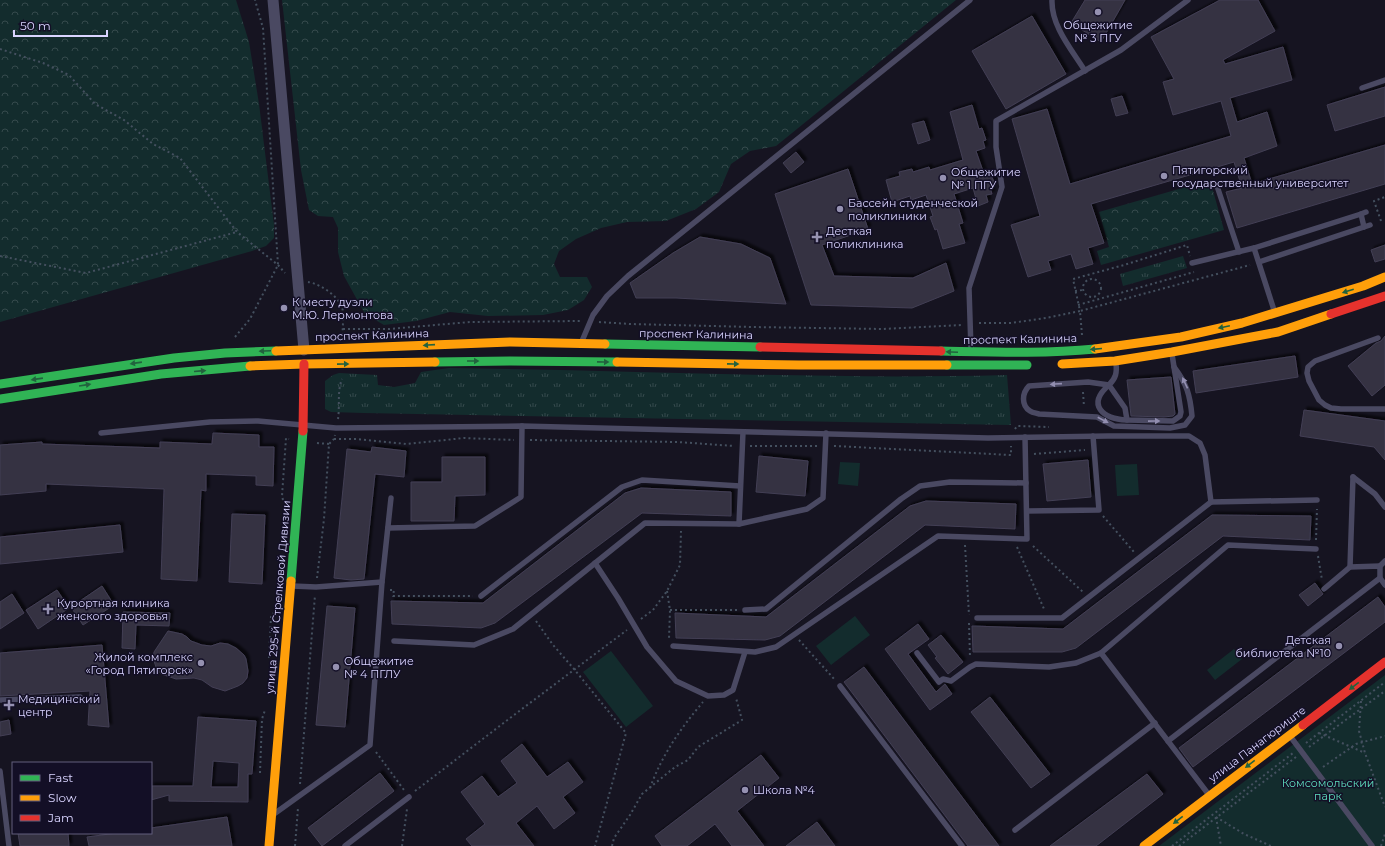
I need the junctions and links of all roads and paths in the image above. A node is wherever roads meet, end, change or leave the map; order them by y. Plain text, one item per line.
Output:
1 (255, 0) edge
2 (273, 0) edge
3 (970, 0) edge
4 (1052, 0) edge
5 (1188, 0) edge
6 (0, 50) edge
7 (1085, 71) junction
8 (1385, 80) edge
9 (1362, 88) dead end
10 (1217, 186) dead end
11 (1385, 197) edge
12 (1381, 221) dead end
13 (237, 232) junction
14 (1187, 245) dead end
15 (1254, 248) junction
16 (1239, 252) junction
17 (0, 256) edge
18 (1259, 262) junction
19 (1192, 263) dead end
20 (278, 264) junction
21 (1194, 273) dead end
22 (1088, 275) junction
23 (1385, 278) edge
24 (1089, 279) junction
25 (298, 280) junction
26 (1083, 290) junction
27 (1075, 291) junction
28 (1385, 296) edge
29 (1094, 298) junction
30 (1078, 304) junction
31 (1080, 311) junction
32 (1274, 312) junction
33 (590, 322) junction
34 (970, 324) junction
35 (342, 329) junction
36 (1378, 338) dead end
37 (233, 340) dead end
38 (1082, 340) dead end
39 (581, 343) junction
40 (343, 348) junction
41 (304, 350) junction
42 (510, 352) junction
43 (971, 352) junction
44 (1172, 352) junction
45 (1115, 361) junction
46 (304, 364) junction
47 (344, 364) junction
48 (1051, 364) dead end
49 (1036, 365) dead end
50 (1174, 367) junction
51 (1082, 382) junction
52 (0, 384) edge
53 (1109, 385) junction
54 (0, 399) edge
55 (1385, 410) edge
56 (1084, 416) junction
57 (1127, 420) junction
58 (304, 425) junction
59 (522, 426) junction
60 (1054, 427) dead end
61 (336, 428) junction
62 (743, 432) junction
63 (101, 433) dead end
64 (826, 433) junction
65 (1094, 436) junction
66 (1025, 437) junction
67 (1011, 438) junction
68 (334, 439) junction
69 (522, 440) junction
70 (742, 446) junction
71 (826, 446) junction
72 (1094, 449) junction
73 (1011, 455) junction
74 (1026, 455) junction
75 (1026, 483) junction
76 (740, 486) junction
77 (391, 498) dead end
78 (1317, 500) joint
79 (1211, 502) junction
80 (1385, 507) edge
81 (1099, 510) junction
82 (1027, 511) junction
83 (680, 524) junction
84 (739, 524) junction
85 (388, 528) junction
86 (964, 536) junction
87 (1013, 539) junction
88 (1027, 539) junction
89 (1316, 549) junction
90 (1139, 558) junction
91 (595, 563) junction
92 (1383, 564) edge
93 (1350, 567) junction
94 (1380, 578) junction
95 (382, 582) junction
96 (1385, 584) edge
97 (291, 586) junction
98 (316, 587) junction
99 (1324, 589) joint
100 (667, 591) junction
101 (394, 596) dead end
102 (480, 596) joint
103 (1089, 597) junction
104 (670, 610) junction
105 (745, 610) joint
106 (531, 614) junction
107 (977, 618) dead end
108 (1049, 618) junction
109 (634, 625) junction
110 (794, 635) junction
111 (394, 640) dead end
112 (674, 646) joint
113 (745, 652) junction
114 (917, 654) dead end
115 (1101, 654) junction
116 (1385, 662) edge
117 (970, 667) junction
118 (574, 669) junction
119 (1385, 682) edge
120 (840, 686) joint
121 (734, 690) junction
122 (1385, 691) edge
123 (708, 696) junction
124 (80, 697) dead end
125 (0, 700) edge
126 (1361, 701) junction
127 (1360, 709) junction
128 (1155, 723) junction
129 (1319, 733) junction
130 (1289, 735) junction
131 (1325, 736) junction
132 (1385, 736) edge
133 (1168, 741) junction
134 (1362, 742) junction
135 (370, 745) junction
136 (1352, 747) junction
137 (1301, 750) junction
138 (1365, 753) junction
139 (0, 771) edge
140 (1317, 772) junction
141 (649, 789) junction
142 (1209, 796) junction
143 (299, 797) junction
144 (409, 797) junction
145 (1385, 807) edge
146 (271, 816) junction
147 (1216, 817) junction
148 (1015, 830) dead end
149 (1385, 834) edge
150 (10, 846) edge
151 (269, 846) edge
152 (295, 846) edge
153 (345, 846) edge
154 (402, 846) edge
155 (595, 846) edge
156 (612, 846) edge
157 (962, 846) edge
158 (1144, 846) edge
159 (1172, 846) edge
160 (1179, 846) edge
161 (1222, 846) edge
162 (1271, 846) edge
163 (1372, 846) edge
164 (1381, 846) edge

1 - 20 path
2 - 25 street
3 - 33 lane
4 - 7 lane
5 - 7 lane
6 - 13 path
7 - 34 lane
8 - 9 lane
10 - 16 lane
11 - 12 path
13 - 17 path
13 - 20 path
14 - 22 path
15 - 16 lane
15 - 18 lane
15 - 18 lane
16 - 19 lane
18 - 31 path
18 - 32 lane
20 - 37 path
21 - 29 path
22 - 24 path
22 - 27 path
23 -> 32 main road, проспект Калинина
24 - 26 path
24 - 29 path
25 - 35 path
25 - 41 street
26 - 27 path
26 - 29 path
27 - 30 path
28 - 44 main road
29 - 30 path
30 - 31 path
31 - 34 path
31 - 38 path
32 -> 43 main road, проспект Калинина
33 - 34 path
33 - 35 path
33 - 39 lane
34 - 43 lane
35 - 40 path
36 - 55 lane
39 - 42 main road, проспект Калинина
43 -> 39 main road, проспект Калинина
40 - 41 main road, проспект Калинина
42 -> 40 main road, проспект Калинина
41 - 46 main road, улица 295-й Стрелковой Дивизии
41 -> 52 main road, проспект Калинина
47 -> 42 main road, проспект Калинина
42 -> 49 main road, проспект Калинина
44 - 45 main road
44 - 50 lane
45 - 48 main road
45 - 53 lane
46 -> 47 main road, проспект Калинина
54 -> 46 main road, проспект Калинина
46 - 58 main road, улица 295-й Стрелковой Дивизии
47 - 61 path
56 -> 50 lane
57 -> 50 lane
51 - 53 lane
51 - 56 path
51 -> 56 lane
53 - 57 lane
53 - 57 lane
58 - 61 lane
58 - 63 lane
58 - 97 main road, улица 295-й Стрелковой Дивизии
59 - 61 lane
59 - 62 lane
59 - 69 lane
60 - 67 path
61 - 68 path
62 - 64 lane
62 - 70 lane
64 - 67 lane
64 - 71 lane
65 - 66 lane
65 - 72 lane
65 - 79 lane
66 - 67 lane
66 - 74 lane
67 - 73 path
68 - 69 path
68 - 98 path
69 - 70 path
69 - 85 lane
70 - 71 path
70 - 76 lane
71 - 73 path
71 - 84 lane
72 - 74 path
72 - 81 lane
73 - 74 path
74 - 75 lane
75 - 82 lane
75 - 105 lane
76 - 84 lane
76 - 102 lane
77 - 85 lane
78 - 79 lane
78 - 89 path
79 - 90 lane
80 - 93 lane
81 - 82 lane
81 - 90 path
82 - 88 lane
83 - 84 lane
83 - 91 lane
83 - 100 path
85 - 95 lane
86 - 87 lane
86 - 110 lane
86 - 117 path
87 - 88 lane
87 - 108 path
88 - 103 path
89 - 99 path
89 - 115 lane
90 - 103 lane
91 - 106 lane
91 - 109 lane
92 - 93 lane
92 - 94 lane
93 - 99 lane
94 - 96 lane
94 - 133 lane
95 - 98 lane
95 - 135 lane
97 - 98 lane
97 - 146 main road, улица 295-й Стрелковой Дивизии
98 - 143 path
100 - 104 path
100 - 109 path
101 - 102 path
103 - 108 lane
104 - 105 path
104 - 112 path
106 - 111 lane
106 - 118 path
107 - 108 lane
109 - 118 path
109 - 123 lane
110 - 113 lane
110 - 120 path
112 - 113 lane
113 - 121 lane
114 - 117 lane
115 - 117 lane
115 - 128 lane
116 -> 130 main road, улица Панагюриште
118 - 144 path
118 - 155 path
119 - 126 path
120 - 157 lane
121 - 123 lane
121 - 141 path
122 - 127 path
123 - 141 path
124 - 125 lane
126 - 127 path
126 - 129 path
127 - 131 path
127 - 134 path
128 - 133 lane
128 - 148 lane
129 - 131 path
129 - 137 path
130 - 137 lane
130 -> 142 main road, улица Панагюриште
131 - 136 path
131 - 137 path
132 - 134 path
133 - 142 lane
134 - 136 path
134 - 138 path
135 - 143 lane
135 - 144 path
136 - 138 path
136 - 140 path
137 - 140 lane
137 - 147 path
137 - 159 path
138 - 145 path
139 - 150 lane
140 - 163 lane
141 - 156 path
142 -> 158 main road, улица Панагюриште
143 - 146 lane
143 - 152 path
144 - 153 lane
144 - 154 path
146 - 151 main road, улица 295-й Стрелковой Дивизии
147 - 160 path
147 - 161 path
147 - 162 path
149 - 164 path

